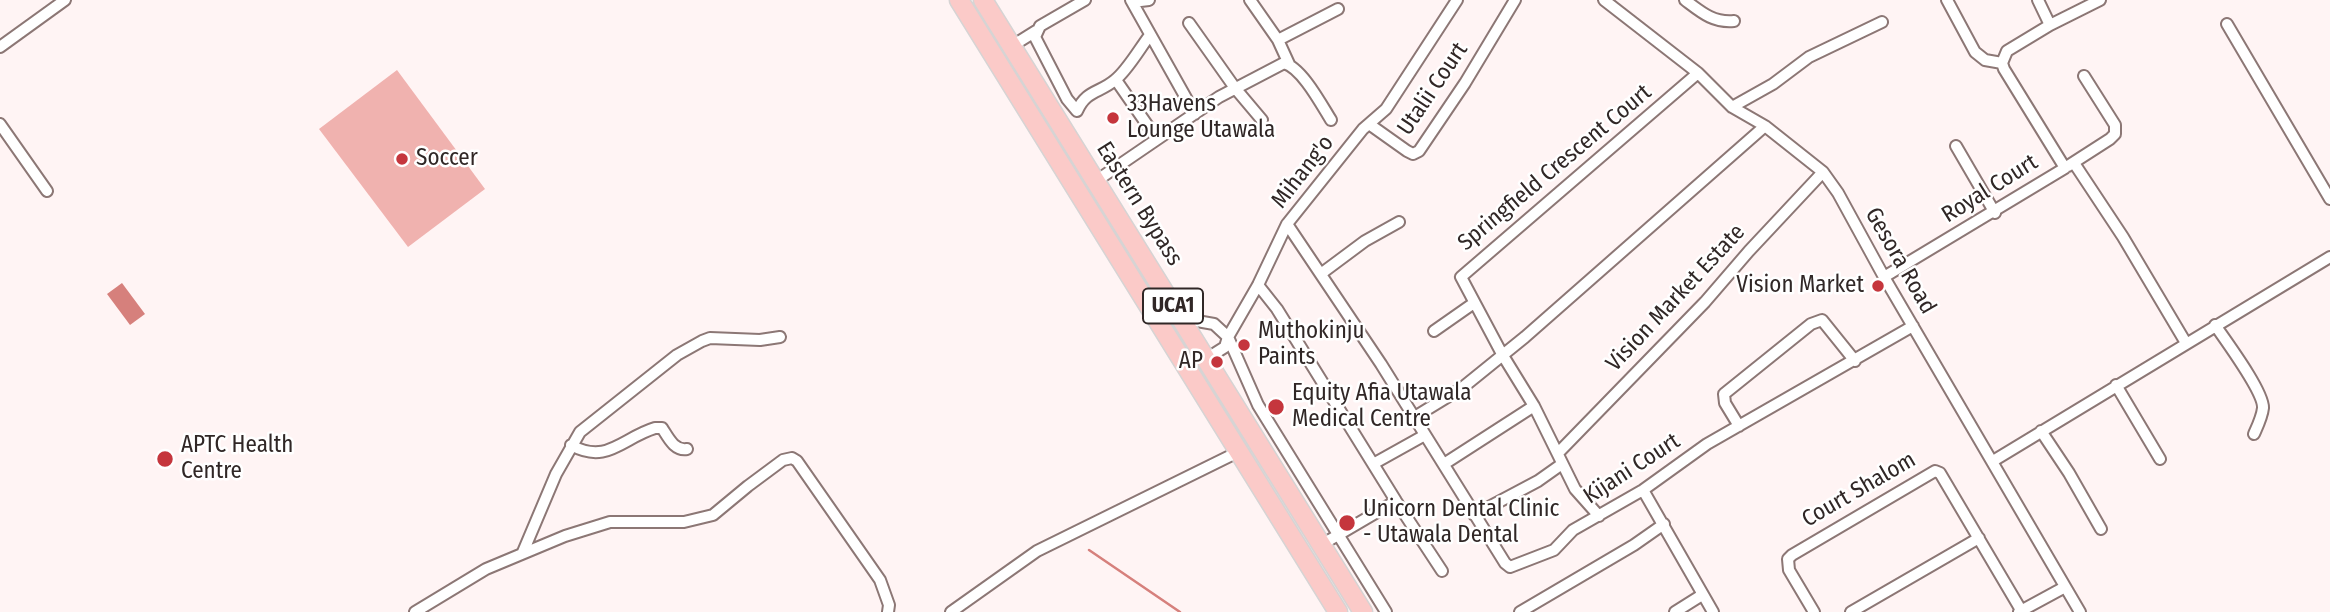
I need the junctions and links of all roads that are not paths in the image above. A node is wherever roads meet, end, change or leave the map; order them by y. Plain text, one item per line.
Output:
1 (65, 0) edge
2 (958, 0) edge
3 (983, 0) edge
4 (1085, 0) edge
5 (1149, 0) edge
6 (1250, 0) edge
7 (1457, 0) edge
8 (1515, 0) edge
9 (1604, 0) edge
10 (1685, 0) edge
11 (1947, 0) edge
12 (2038, 0) edge
13 (2100, 0) edge
14 (1131, 1) edge
15 (1338, 9) dead end
16 (1734, 21) dead end
17 (1882, 22) dead end
18 (1189, 23) dead end
19 (2227, 24) dead end
20 (2050, 25) junction
21 (1036, 31) junction
22 (1150, 35) junction
23 (1279, 40) junction
24 (1012, 46) junction
25 (0, 47) edge
26 (2002, 63) junction
27 (1289, 64) junction
28 (1698, 73) junction
29 (2084, 76) dead end
30 (1116, 80) junction
31 (1234, 88) junction
32 (1732, 107) junction
33 (1195, 114) junction
34 (1262, 120) dead end
35 (1331, 120) dead end
36 (0, 124) edge
37 (1369, 124) junction
38 (1765, 126) junction
39 (1157, 139) junction
40 (1956, 146) dead end
41 (2070, 165) junction
42 (1823, 172) junction
43 (1096, 181) junction
44 (47, 191) dead end
45 (2330, 199) edge
46 (1995, 212) junction
47 (1399, 222) dead end
48 (1287, 224) junction
49 (2330, 257) edge
50 (1322, 273) junction
51 (1884, 277) junction
52 (1258, 285) junction
53 (1474, 303) junction
54 (1180, 318) junction
55 (2216, 325) junction
56 (1913, 326) junction
57 (1434, 331) dead end
58 (780, 337) dead end
59 (1228, 337) junction
60 (2186, 343) junction
61 (1502, 354) junction
62 (1206, 359) junction
63 (1855, 361) junction
64 (2116, 385) junction
65 (1258, 405) junction
66 (1534, 406) junction
67 (1241, 416) junction
68 (1413, 418) junction
69 (1739, 426) junction
70 (2041, 431) junction
71 (2254, 434) dead end
72 (1425, 435) junction
73 (571, 445) junction
74 (687, 449) dead end
75 (1240, 452) junction
76 (1559, 452) junction
77 (2160, 459) dead end
78 (1993, 461) junction
79 (1373, 464) junction
80 (1444, 464) junction
81 (1562, 464) junction
82 (1643, 490) junction
83 (1396, 501) junction
84 (1475, 515) junction
85 (1599, 516) junction
86 (1664, 524) junction
87 (2102, 529) dead end
88 (1339, 534) junction
89 (1979, 538) junction
90 (1321, 545) junction
91 (523, 552) junction
92 (1442, 571) dead end
93 (2065, 587) junction
94 (1702, 595) junction
95 (2020, 611) edge
96 (415, 612) edge
97 (888, 612) edge
98 (951, 612) edge
99 (1338, 612) edge
100 (1363, 612) edge
101 (1386, 612) edge
102 (1520, 612) edge
103 (1675, 612) edge
104 (1713, 612) edge
105 (1814, 612) edge
106 (1850, 612) edge
107 (2080, 612) edge

1 - 25 street
2 - 75 main road, Eastern Bypass / UCA1
3 - 24 main road, Eastern Bypass / UCA1
4 - 21 street
5 - 14 street
6 - 23 street
7 - 37 street, Mihang'o
8 - 37 street, Utalii Court
9 - 28 street, Gesora Road
10 - 16 street
11 - 26 street
12 - 20 street
13 - 20 street
14 - 22 street
15 - 23 street
17 - 32 street
18 - 31 street
19 - 45 street
20 - 26 street
21 - 24 street
21 - 30 street
22 - 30 street
22 - 33 street
23 - 27 street
24 - 43 main road, Eastern Bypass / UCA1
26 - 41 street, Royal Court
27 - 31 street
27 - 35 street
28 - 32 street, Gesora Road
28 - 53 street, Springfield Crescent Court
29 - 41 street
30 - 39 street
31 - 33 street
31 - 34 street
32 - 38 street, Gesora Road
33 - 39 street
36 - 44 street
37 - 48 street, Mihang'o
38 - 42 street, Gesora Road
38 - 61 street
39 - 43 street
40 - 46 street
41 - 46 street, Royal Court
41 - 60 street
42 - 51 street, Gesora Road
42 - 76 street, Vision Market Estate
43 - 54 main road, Eastern Bypass / UCA1
46 - 51 street, Royal Court
47 - 50 street
48 - 50 street, Kijani Court
48 - 52 street, Mihang'o
49 - 55 street
50 - 68 street, Kijani Court
51 - 56 street, Gesora Road
52 - 59 street, Mihang'o
52 - 79 street
53 - 57 street
53 - 61 street, Springfield Crescent Court
54 - 59 street
54 - 62 main road, Eastern Bypass / UCA1
55 - 60 street
55 - 71 street
56 - 63 street, Kijani Court
56 - 78 street, Gesora Road
58 - 73 street
59 - 62 street, Mihang'o
59 - 65 street
60 - 64 street
61 - 66 street, Springfield Crescent Court
61 - 68 street
62 - 67 main road, Eastern Bypass / UCA1
63 - 69 street, Kijani Court
63 - 69 street
64 - 70 street
64 - 77 street
65 - 67 street
65 - 88 street
66 - 76 street, Springfield Crescent Court
66 - 80 street
67 - 90 main road, Eastern Bypass / UCA1
68 - 72 street, Kijani Court
69 - 82 street, Kijani Court
70 - 78 street
70 - 87 street
72 - 79 street
72 - 80 street, Kijani Court
73 - 74 street
73 - 91 street
75 - 98 street
75 - 99 main road, Eastern Bypass / UCA1
76 - 81 street, Springfield Crescent Court
78 - 93 street, Gesora Road
79 - 83 street
80 - 84 street, Kijani Court
81 - 84 street
81 - 85 street, Springfield Crescent Court
82 - 85 street, Kijani Court
82 - 86 street
83 - 88 street
83 - 92 street
84 - 85 street, Kijani Court
86 - 94 street
86 - 102 street
88 - 90 street
88 - 101 street
89 - 95 street, Court Shalom
89 - 105 street, Court Shalom
89 - 106 street
90 - 100 main road, Eastern Bypass / UCA1
91 - 96 street
91 - 97 street
93 - 95 street
93 - 107 street, Gesora Road
94 - 103 street
94 - 104 street

